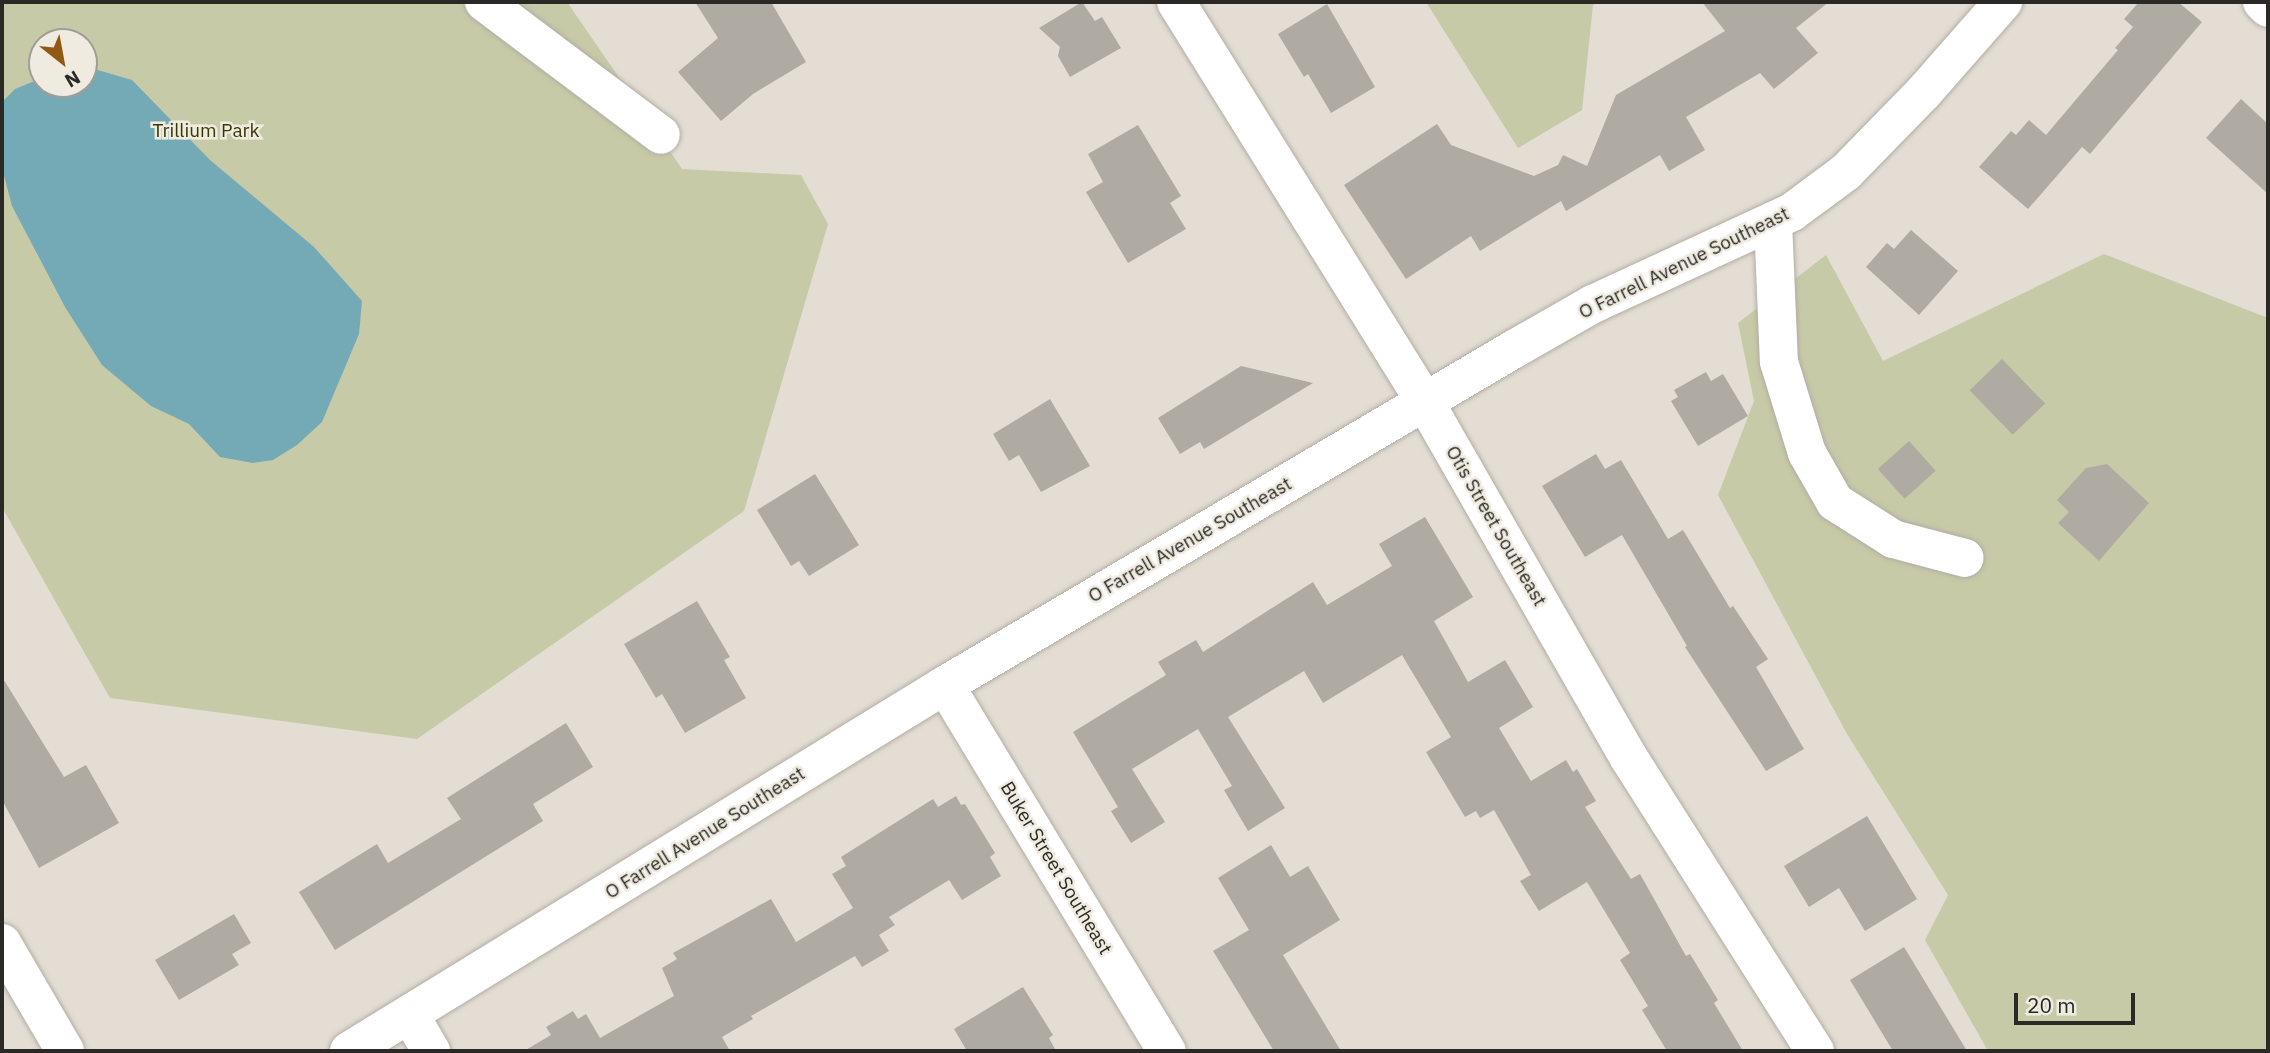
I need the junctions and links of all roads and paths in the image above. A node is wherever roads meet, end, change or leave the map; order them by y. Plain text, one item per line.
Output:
1 (484, 2) edge
2 (1176, 2) edge
3 (2003, 2) edge
4 (2262, 2) edge
5 (2268, 8) edge
6 (662, 135) dead end
7 (1773, 221) junction
8 (1425, 402) junction
9 (1965, 558) dead end
10 (945, 685) junction
11 (2, 943) edge
12 (410, 1015) junction
13 (65, 1051) edge
14 (349, 1051) edge
15 (432, 1051) edge
16 (1167, 1051) edge
17 (1815, 1051) edge

1 - 6 street
2 - 8 street, Otis Street Southeast
3 - 7 street, O Farrell Avenue Southeast
4 - 5 street
7 - 8 street, O Farrell Avenue Southeast
7 - 9 street
8 - 10 street, O Farrell Avenue Southeast
8 - 17 street, Otis Street Southeast
10 - 12 street, O Farrell Avenue Southeast
10 - 16 street, Buker Street Southeast
11 - 13 street
12 - 14 street, O Farrell Avenue Southeast
12 - 15 street

